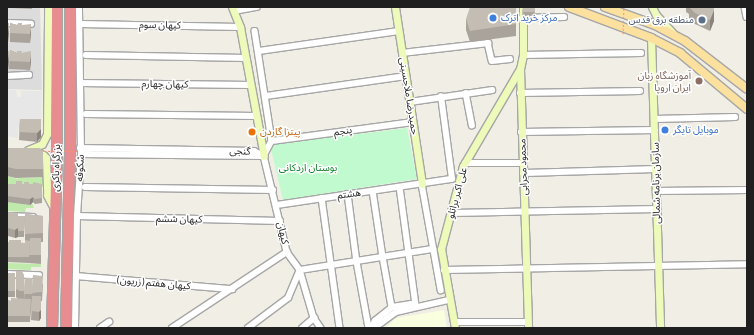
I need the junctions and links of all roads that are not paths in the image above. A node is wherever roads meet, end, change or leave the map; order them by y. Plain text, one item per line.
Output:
1 (48, 7) edge
2 (57, 7) edge
3 (257, 7) edge
4 (395, 7) edge
5 (523, 7) edge
6 (569, 7) edge
7 (606, 7) edge
8 (652, 7) edge
9 (745, 7) edge
10 (74, 8) edge
11 (233, 9) edge
12 (564, 17) dead end
13 (747, 17) edge
14 (522, 18) junction
15 (7, 23) edge
16 (31, 24) edge
17 (81, 24) junction
18 (240, 27) junction
19 (255, 31) dead end
20 (399, 31) junction
21 (675, 35) junction
22 (651, 38) junction
23 (259, 52) junction
24 (402, 53) junction
25 (641, 53) dead end
26 (86, 55) dead end
27 (523, 55) junction
28 (246, 58) junction
29 (510, 59) dead end
30 (520, 69) junction
31 (7, 76) edge
32 (28, 76) dead end
33 (406, 76) junction
34 (80, 83) junction
35 (251, 86) junction
36 (747, 89) edge
37 (492, 90) dead end
38 (640, 91) dead end
39 (466, 93) junction
40 (520, 93) junction
41 (266, 96) junction
42 (441, 97) junction
43 (410, 102) junction
44 (744, 104) edge
45 (747, 109) edge
46 (86, 114) dead end
47 (256, 116) junction
48 (735, 117) dead end
49 (654, 120) junction
50 (413, 122) junction
51 (472, 125) dead end
52 (655, 130) junction
53 (522, 132) junction
54 (272, 141) junction
55 (80, 151) junction
56 (264, 156) junction
57 (465, 163) junction
58 (523, 163) junction
59 (656, 169) junction
60 (523, 173) junction
61 (422, 184) junction
62 (85, 187) dead end
63 (400, 187) junction
64 (273, 190) junction
65 (747, 190) edge
66 (373, 191) junction
67 (656, 191) junction
68 (348, 194) junction
69 (322, 198) junction
70 (277, 205) junction
71 (54, 208) junction
72 (657, 209) junction
73 (524, 212) junction
74 (452, 214) junction
75 (7, 216) edge
76 (77, 216) junction
77 (38, 217) edge
78 (280, 221) junction
79 (433, 249) junction
80 (287, 252) junction
81 (408, 254) junction
82 (383, 257) junction
83 (357, 262) junction
84 (747, 264) edge
85 (332, 265) junction
86 (658, 267) junction
87 (526, 269) junction
88 (300, 270) junction
89 (444, 270) junction
90 (7, 274) edge
91 (39, 275) edge
92 (76, 276) junction
93 (232, 289) junction
94 (441, 290) dead end
95 (449, 300) junction
96 (416, 306) junction
97 (392, 307) junction
98 (314, 318) junction
99 (109, 322) dead end
100 (455, 325) edge
101 (528, 325) edge
102 (52, 328) edge
103 (66, 328) edge
104 (75, 328) edge
105 (100, 328) edge
106 (172, 328) edge
107 (248, 328) edge
108 (302, 328) edge
109 (321, 328) edge
110 (340, 328) edge
111 (370, 328) edge
112 (374, 328) edge
113 (660, 328) edge

1 - 71 street
2 - 71 highway, بزرگراه باکری
3 - 11 street
4 - 20 street, حمیدرضا ملاحسینی
5 - 14 street, محمود محرابی
6 - 22 main road
7 - 21 main road
8 - 21 street
9 - 13 street
10 - 17 street, شکوفه
10 - 103 highway, بزرگراه باکری
11 - 18 street, کیهان
12 - 14 street
14 - 27 street, محمود محرابی
15 - 16 street
17 - 18 street, کیهان سوم
17 - 34 street, شکوفه
18 - 28 street, کیهان
19 - 23 street
20 - 23 street
20 - 24 street, حمیدرضا ملاحسینی
21 - 36 main road
22 - 44 main road
22 - 49 street, سازمان برنامه شمالی
23 - 41 street
24 - 29 street
24 - 33 street, حمیدرضا ملاحسینی
25 - 27 street
26 - 28 street
27 - 30 street, محمود محرابی
28 - 35 street, کیهان
30 - 40 street, محمود محرابی
30 - 57 street, علی اکبر براتلو
31 - 32 street
33 - 41 street
33 - 43 street, حمیدرضا ملاحسینی
34 - 35 street, کیهان چهارم
34 - 55 street, شکوفه
35 - 47 street, کیهان
37 - 39 street
38 - 40 street
39 - 42 street
39 - 51 street
40 - 53 street, محمود محرابی
41 - 54 street
42 - 43 street
42 - 61 street, هشتم
43 - 50 street, حمیدرضا ملاحسینی
44 - 45 main road
46 - 47 street
47 - 56 street, کیهان
48 - 49 street
49 - 52 street, سازمان برنامه شمالی
50 - 54 street, پنجم
50 - 61 street, حمیدرضا ملاحسینی
52 - 53 street
52 - 59 street, سازمان برنامه شمالی
53 - 58 street, محمود محرابی
54 - 56 street
55 - 56 street, گنجی
55 - 76 street, شکوفه
56 - 64 street, کیهان
57 - 58 street
57 - 74 street, علی اکبر براتلو
58 - 60 street, محمود محرابی
59 - 60 street
59 - 67 street, سازمان برنامه شمالی
60 - 73 street, محمود محرابی
61 - 63 street, هشتم
61 - 79 street
62 - 64 street
63 - 66 street, هشتم
63 - 81 street
64 - 70 street, کیهان
65 - 67 street
66 - 68 street, هشتم
66 - 82 street
67 - 72 street, سازمان برنامه شمالی
68 - 69 street, هشتم
68 - 83 street
69 - 70 street, هشتم
69 - 85 street
70 - 78 street, کیهان
71 - 102 highway, بزرگراه باکری
72 - 73 street
72 - 86 street, سازمان برنامه شمالی
73 - 74 street
73 - 87 street, محمود محرابی
74 - 89 street, علی اکبر براتلو
75 - 77 street
76 - 78 street, کیهان ششم
76 - 92 street, شکوفه
78 - 80 street, کیهان
79 - 81 street
79 - 94 street
80 - 88 street, کیهان
80 - 93 street
81 - 82 street
81 - 96 street
82 - 83 street
82 - 97 street
83 - 85 street
83 - 111 street
84 - 86 street
85 - 88 street
85 - 110 street
86 - 87 street
86 - 113 street, سازمان برنامه شمالی
87 - 89 street
87 - 101 street, محمود محرابی
88 - 98 street, کیهان
88 - 107 street
89 - 95 street, علی اکبر براتلو
90 - 91 street
92 - 93 street, کیهان هفتم (زریون)
92 - 104 street, شکوفه
93 - 106 street
95 - 96 street
95 - 100 street, علی اکبر براتلو
96 - 97 street
96 - 112 street
97 - 111 street
98 - 108 street
98 - 109 street, کیهان
99 - 105 street
100 - 101 street

